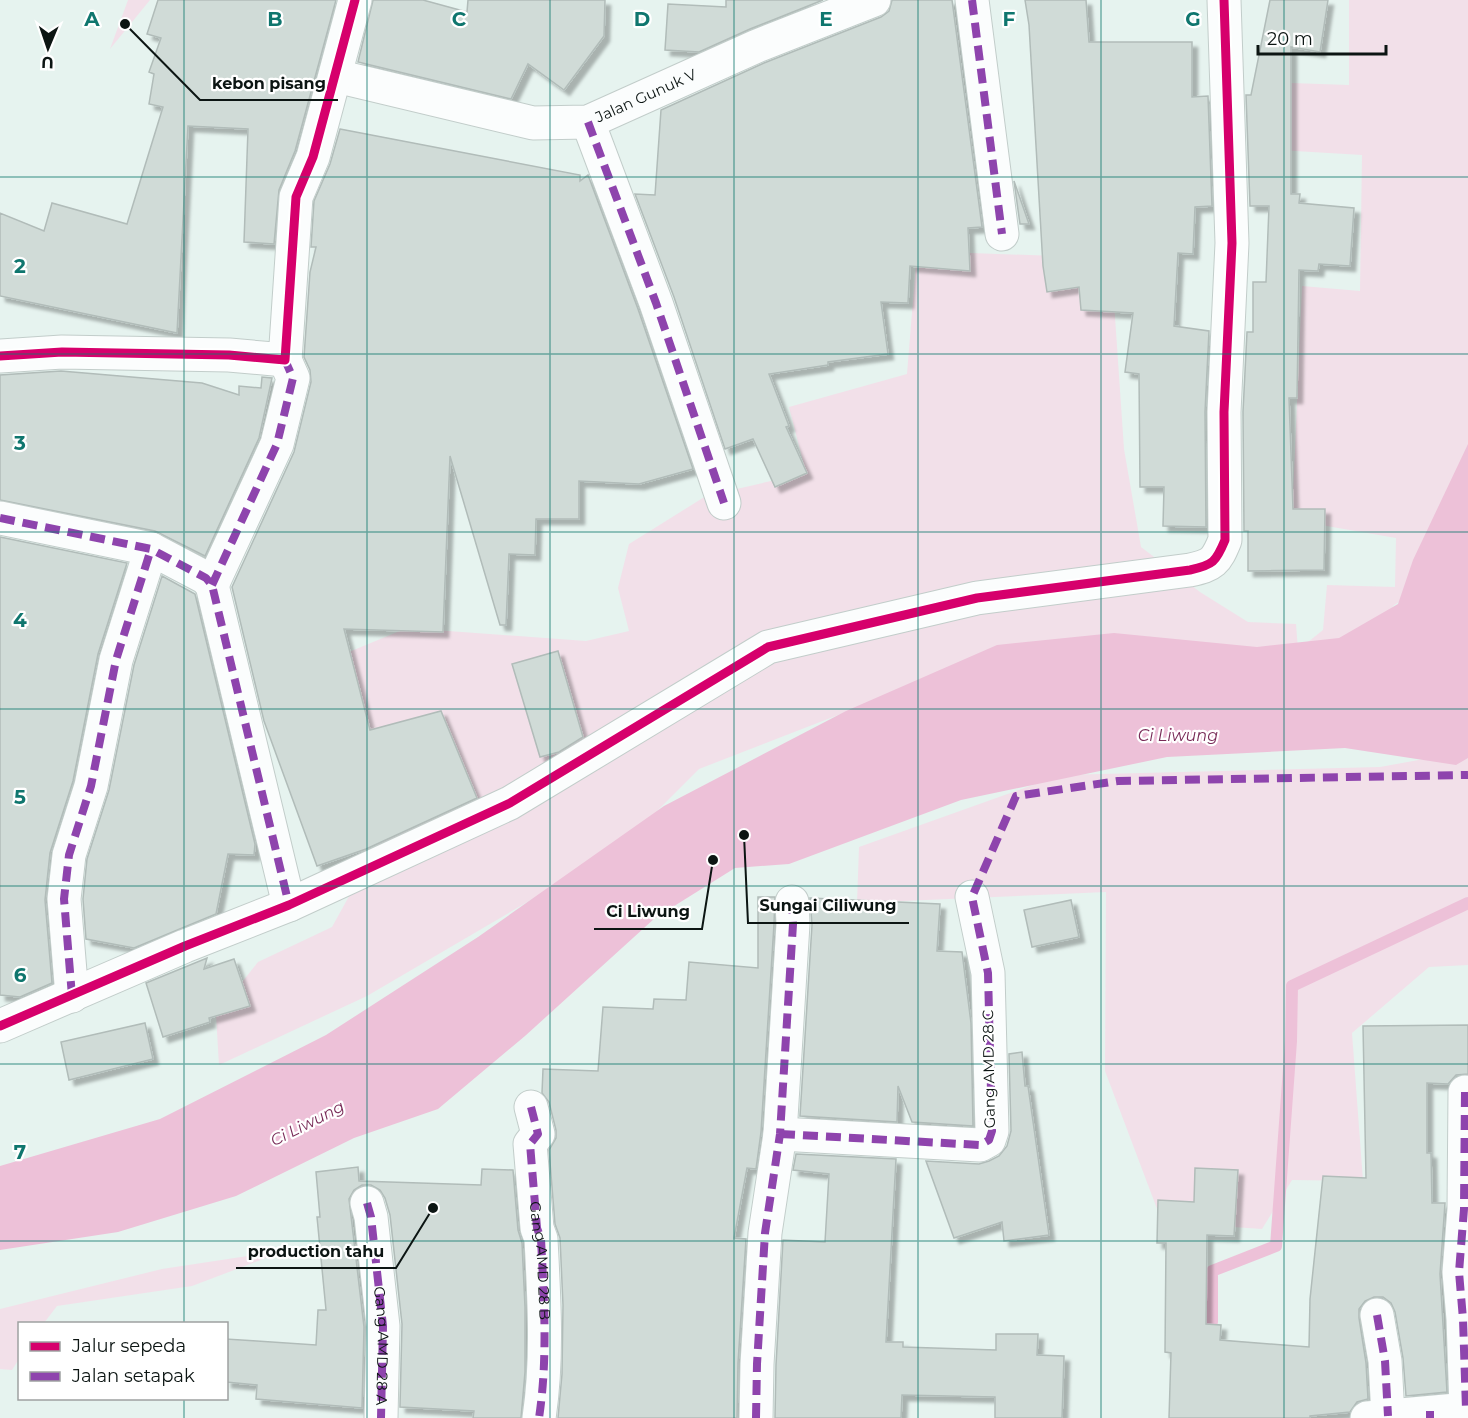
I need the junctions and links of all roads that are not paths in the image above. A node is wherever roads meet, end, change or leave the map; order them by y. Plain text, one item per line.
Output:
1 (355, 0) edge
2 (874, 0) edge
3 (972, 0) edge
4 (1224, 0) edge
5 (336, 76) junction
6 (588, 122) junction
7 (1002, 234) dead end
8 (0, 356) edge
9 (285, 360) junction
10 (724, 503) dead end
11 (0, 518) edge
12 (151, 549) junction
13 (212, 585) junction
14 (972, 897) dead end
15 (792, 902) dead end
16 (288, 906) junction
17 (72, 996) junction
18 (0, 1026) edge
19 (1465, 1092) dead end
20 (531, 1107) dead end
21 (780, 1134) junction
22 (367, 1203) dead end
23 (1377, 1315) dead end
24 (1467, 1409) edge
25 (1430, 1415) edge
26 (1378, 1417) edge
27 (381, 1418) edge
28 (539, 1418) edge
29 (756, 1418) edge

1 - 5 street
2 - 6 street, Jalan Gunuk V
3 - 7 street
4 - 16 street
5 - 6 street, Jalan Gunuk V
5 - 9 street
6 - 10 street
8 - 9 street
9 - 13 street
11 - 12 street
12 - 13 street
12 - 17 street
13 - 16 street
14 - 21 street, Gang AMD 28 C
15 - 21 street
16 - 17 street
17 - 18 street
19 - 24 street
20 - 28 street, Gang AMD 28 B
21 - 29 street
22 - 27 street, Gang AMD 28 A
23 - 26 street
24 - 25 street
25 - 26 street

